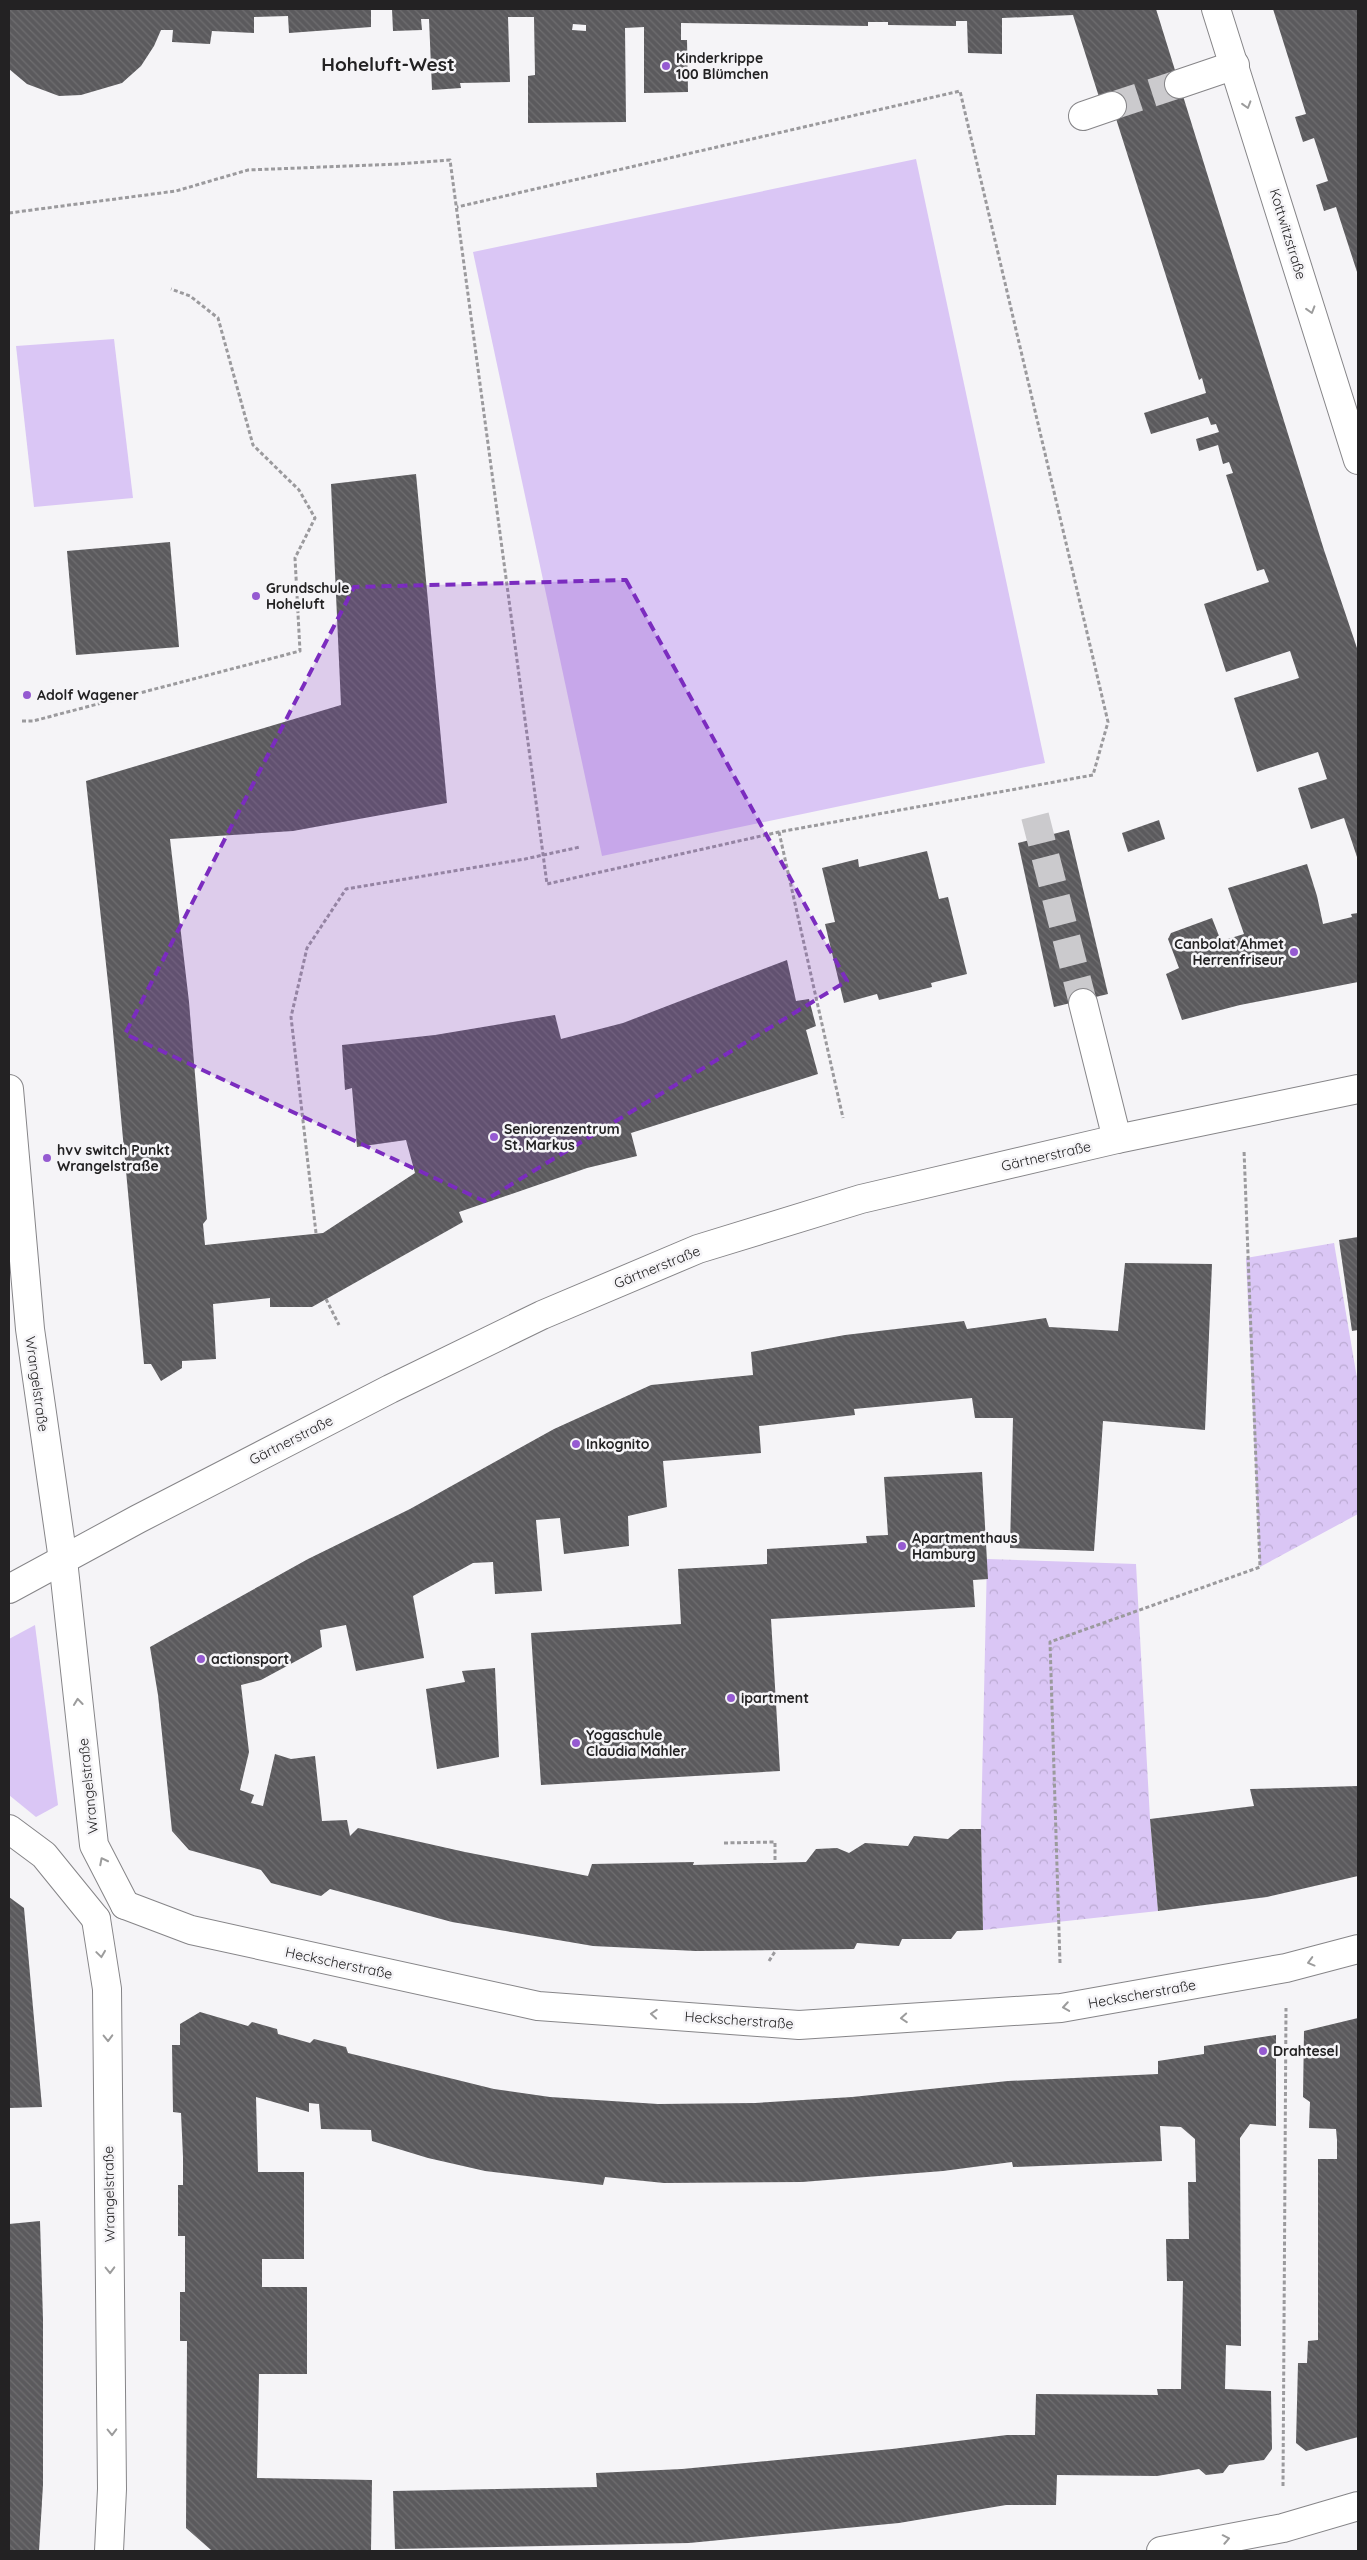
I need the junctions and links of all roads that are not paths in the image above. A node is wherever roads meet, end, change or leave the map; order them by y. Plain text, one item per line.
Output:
1 (1216, 9) edge
2 (1235, 66) junction
3 (1179, 84) tunnel mouth
4 (1112, 106) tunnel mouth
5 (1083, 116) dead end
6 (1358, 460) edge
7 (1083, 1002) tunnel mouth
8 (9, 1089) edge
9 (1358, 1089) edge
10 (1117, 1139) junction
11 (62, 1560) junction
12 (9, 1589) edge
13 (9, 1829) edge
14 (126, 1905) junction
15 (96, 1919) junction
16 (1358, 1948) edge
17 (1358, 2506) edge
18 (109, 2551) edge
19 (1161, 2551) edge

1 - 2 street, Kottwitzstraße
2 - 3 street
2 -> 6 street, Kottwitzstraße
4 - 5 street
7 - 10 street
8 - 11 street, Wrangelstraße
9 - 10 street, Gärtnerstraße
10 - 11 street, Gärtnerstraße
11 - 12 street, Gärtnerstraße
14 -> 11 street, Wrangelstraße
13 - 15 street
14 - 15 street
16 -> 14 street, Heckscherstraße
15 -> 18 street, Wrangelstraße
19 -> 17 street

